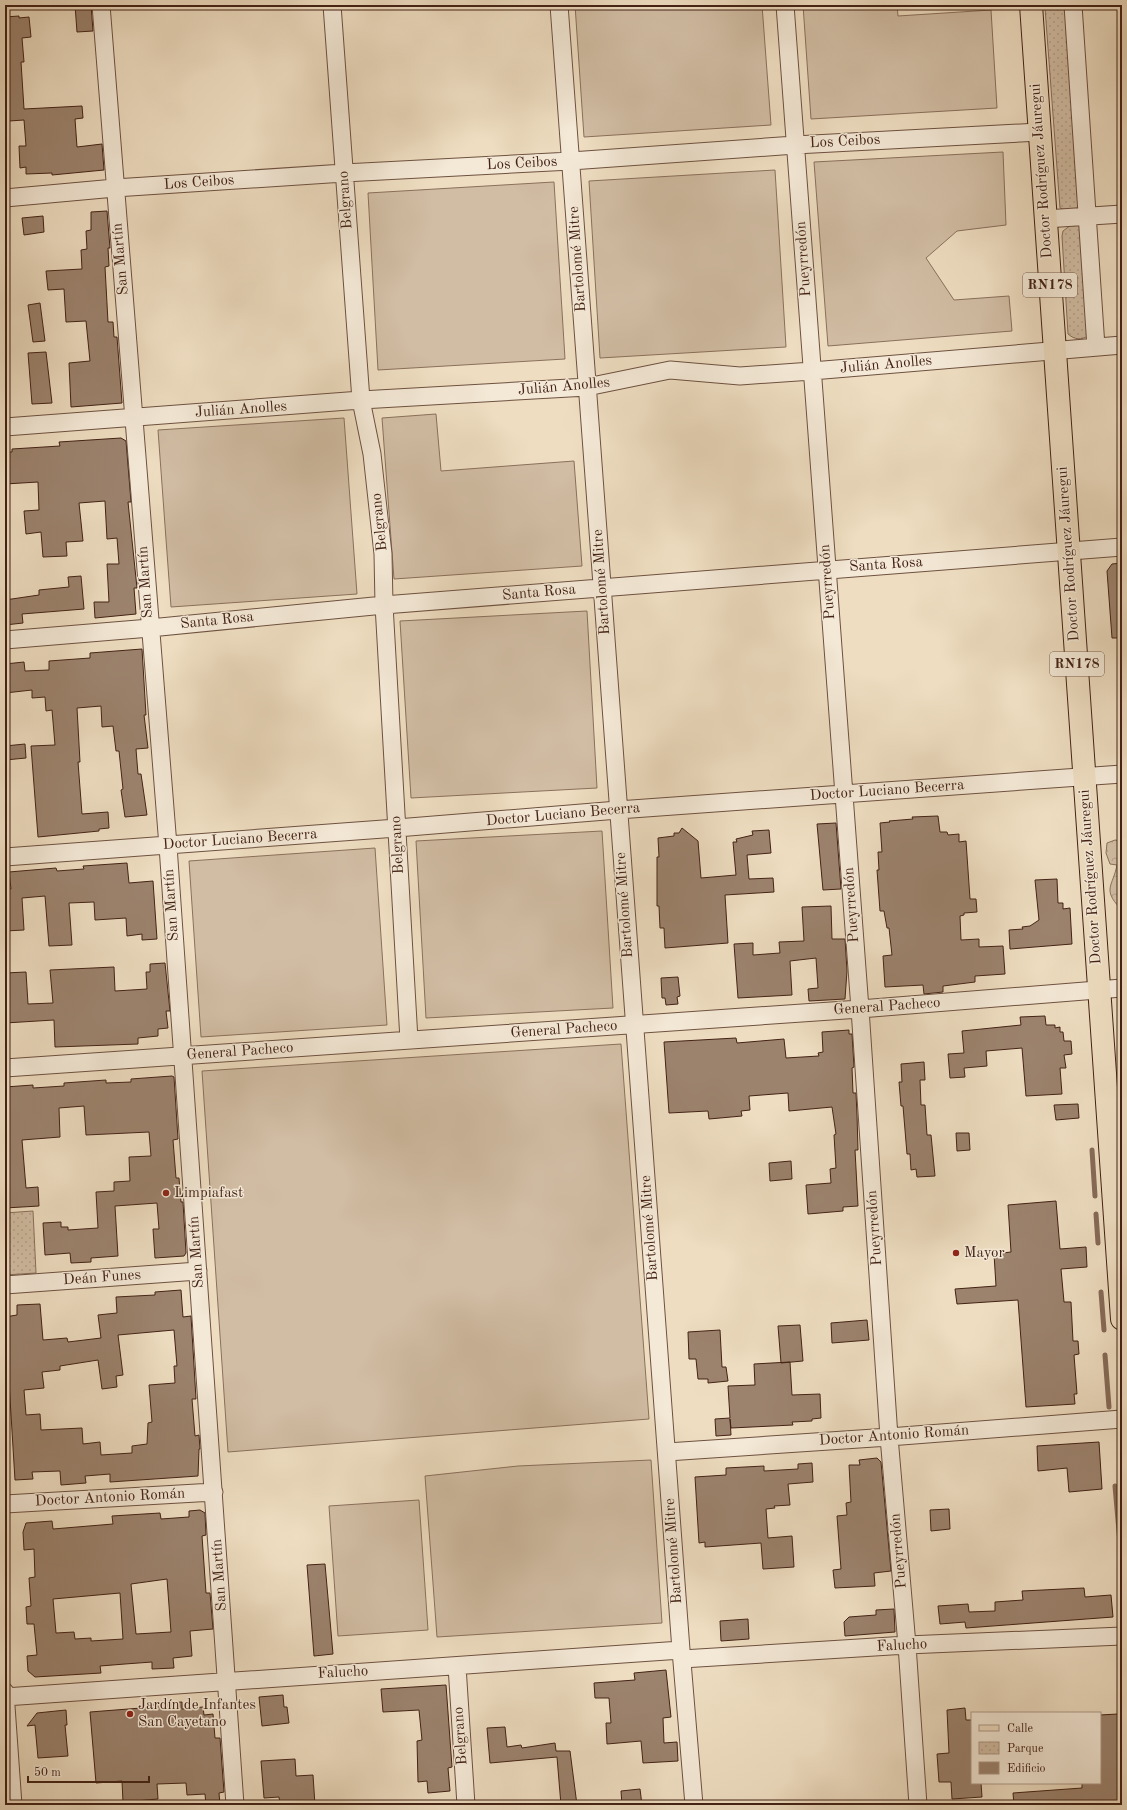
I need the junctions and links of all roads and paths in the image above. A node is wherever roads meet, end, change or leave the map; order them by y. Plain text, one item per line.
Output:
1 (101, 5) edge
2 (332, 5) edge
3 (559, 5) edge
4 (785, 5) edge
5 (1031, 5) edge
6 (1073, 5) edge
7 (1039, 132) junction
8 (795, 144) junction
9 (571, 161) junction
10 (344, 173) junction
11 (115, 188) junction
12 (5, 198) edge
13 (1122, 214) edge
14 (1089, 216) junction
15 (1045, 219) junction
16 (1122, 345) edge
17 (1096, 347) junction
18 (1055, 350) junction
19 (812, 371) junction
20 (587, 388) junction
21 (361, 400) junction
22 (134, 418) junction
23 (5, 427) edge
24 (1122, 548) edge
25 (1070, 551) junction
26 (826, 570) junction
27 (602, 588) junction
28 (384, 605) junction
29 (150, 628) junction
30 (5, 640) edge
31 (1122, 774) edge
32 (1084, 777) junction
33 (844, 793) junction
34 (618, 810) junction
35 (397, 828) junction
36 (168, 846) junction
37 (5, 857) edge
38 (1122, 988) edge
39 (1099, 990) junction
40 (860, 1009) junction
41 (634, 1025) junction
42 (409, 1040) junction
43 (182, 1055) junction
44 (5, 1068) edge
45 (1118, 1204) edge
46 (198, 1271) junction
47 (5, 1285) edge
48 (1122, 1319) edge
49 (1122, 1419) edge
50 (889, 1437) junction
51 (667, 1452) junction
52 (214, 1492) junction
53 (5, 1504) edge
54 (1122, 1636) edge
55 (907, 1645) junction
56 (681, 1654) junction
57 (457, 1666) junction
58 (226, 1680) junction
59 (5, 1692) edge
60 (5, 1697) edge
61 (13, 1805) edge
62 (236, 1805) edge
63 (466, 1805) edge
64 (694, 1805) edge
65 (918, 1805) edge

1 - 11 street, San Martín
2 - 10 street, Belgrano
3 - 9 street, Bartolomé Mitre
4 - 8 street, Pueyrredón
5 - 7 main road, Doctor Rodríguez Jáuregui / RN178
6 - 14 street
7 - 8 street, Los Ceibos
7 - 15 main road, Doctor Rodríguez Jáuregui / RN178
8 - 9 street, Los Ceibos
8 - 19 street, Pueyrredón
9 - 10 street, Los Ceibos
9 - 20 street, Bartolomé Mitre
10 - 11 street, Los Ceibos
10 - 21 street, Belgrano
11 - 12 street, Los Ceibos
11 - 22 street, San Martín
13 - 14 street
14 - 15 street
14 - 17 street
15 - 18 main road, Doctor Rodríguez Jáuregui / RN178
16 - 17 street, Julián Anolles
17 - 18 street, Julián Anolles
18 - 19 street, Julián Anolles
18 - 25 main road, Doctor Rodríguez Jáuregui / RN178
19 - 20 street, Julián Anolles
19 - 26 street, Pueyrredón
20 - 21 street, Julián Anolles
20 - 27 street, Bartolomé Mitre
21 - 22 street, Julián Anolles
21 - 28 street, Belgrano
22 - 23 street, Julián Anolles
22 - 29 street, San Martín
24 - 25 street, Santa Rosa
25 - 26 street, Santa Rosa
25 - 32 main road, Doctor Rodríguez Jáuregui / RN178
26 - 27 street, Santa Rosa
26 - 33 street, Pueyrredón
27 - 28 street, Santa Rosa
27 - 34 street, Bartolomé Mitre
28 - 29 street, Santa Rosa
28 - 35 street, Belgrano
29 - 30 street, Santa Rosa
29 - 36 street, San Martín
31 - 32 street, Doctor Luciano Becerra
32 - 33 street, Doctor Luciano Becerra
32 - 39 main road, Doctor Rodríguez Jáuregui / RN178
33 - 34 street, Doctor Luciano Becerra
33 - 40 street, Pueyrredón
34 - 35 street, Doctor Luciano Becerra
34 - 41 street, Bartolomé Mitre
35 - 36 street, Doctor Luciano Becerra
35 - 42 street, Belgrano
36 - 37 street, Doctor Luciano Becerra
36 - 43 street, San Martín
38 - 39 street, General Pacheco
39 - 40 street, General Pacheco
39 - 45 main road, Doctor Rodríguez Jáuregui / RN178
40 - 41 street, General Pacheco
40 - 50 street, Pueyrredón
41 - 42 street, General Pacheco
41 - 51 street, Bartolomé Mitre
42 - 43 street, General Pacheco
43 - 44 street, General Pacheco
43 - 46 street, San Martín
45 - 48 main road, Doctor Rodríguez Jáuregui / RN178
46 - 47 street, Deán Funes
46 - 52 street, San Martín
49 - 50 street, Doctor Antonio Román
50 - 51 street, Doctor Antonio Román
50 - 55 street, Pueyrredón
51 - 56 street, Bartolomé Mitre
52 - 53 street, Doctor Antonio Román
52 - 58 street, San Martín
54 - 55 street, Falucho
55 - 56 street, Falucho
55 - 65 street, Pueyrredón
56 - 57 street, Falucho
56 - 64 street, Bartolomé Mitre
57 - 58 street, Falucho
57 - 63 street, Belgrano
58 - 60 street, Falucho
58 - 62 street, San Martín
59 - 60 street
60 - 61 street

